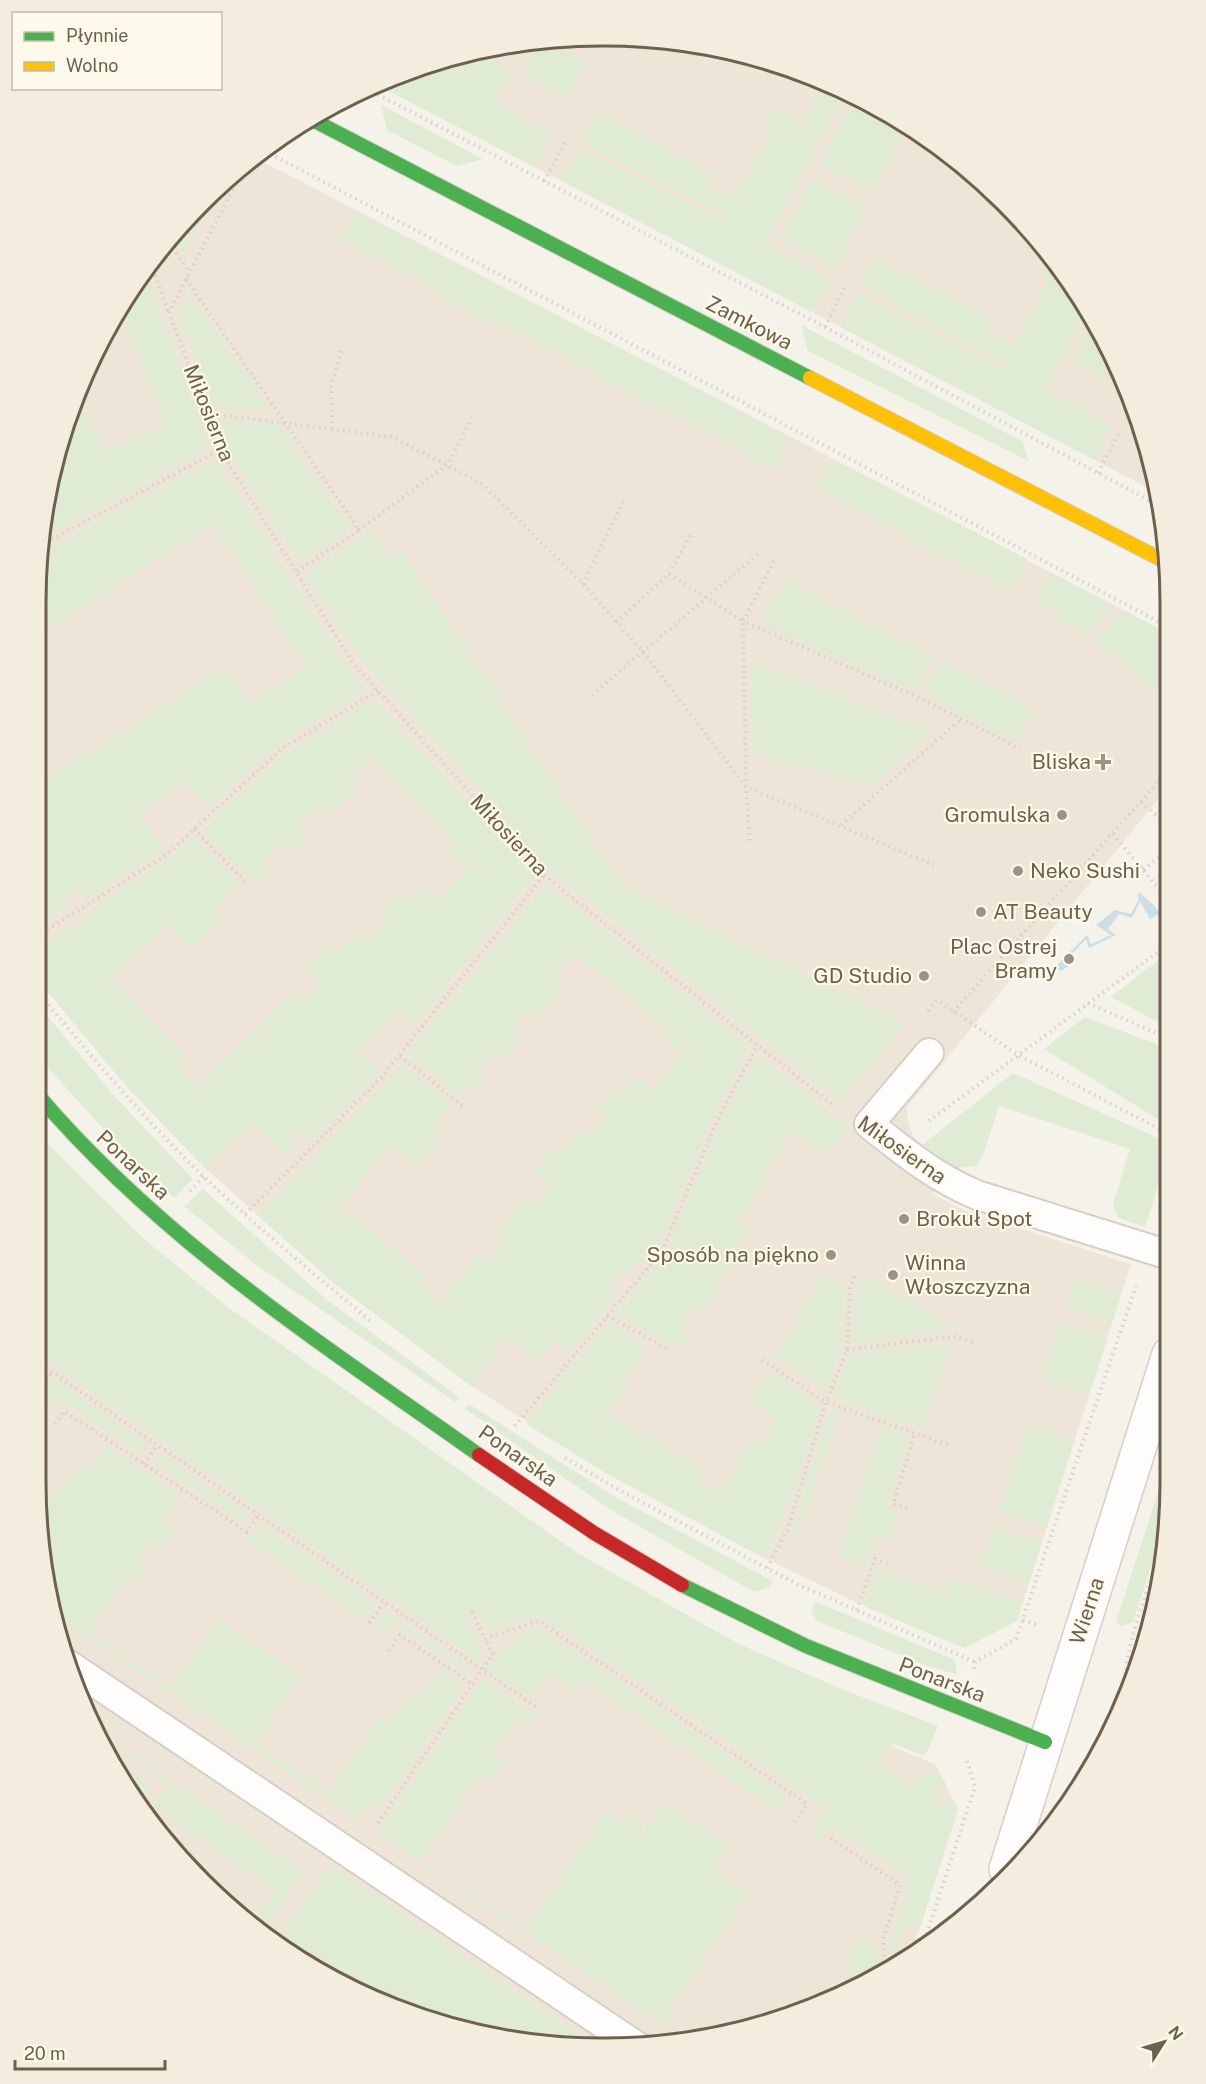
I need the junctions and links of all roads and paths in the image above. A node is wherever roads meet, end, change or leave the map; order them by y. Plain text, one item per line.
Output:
1 (378, 95) edge
2 (320, 124) edge
3 (566, 141) dead end
4 (273, 155) edge
5 (544, 181) junction
6 (234, 186) edge
7 (174, 249) edge
8 (190, 272) junction
9 (154, 273) edge
10 (186, 279) junction
11 (845, 287) dead end
12 (169, 312) junction
13 (825, 327) junction
14 (342, 349) dead end
15 (206, 413) junction
16 (472, 418) dead end
17 (282, 421) junction
18 (332, 429) junction
19 (1120, 431) dead end
20 (220, 450) junction
21 (448, 464) junction
22 (1098, 473) junction
23 (625, 499) dead end
24 (1150, 501) edge
25 (359, 530) junction
26 (691, 534) dead end
27 (50, 540) edge
28 (759, 554) dead end
29 (1157, 557) edge
30 (774, 561) dead end
31 (296, 572) junction
32 (669, 574) junction
33 (583, 584) junction
34 (707, 597) junction
35 (743, 621) junction
36 (616, 622) junction
37 (1160, 622) edge
38 (644, 653) junction
39 (378, 691) junction
40 (592, 695) dead end
41 (960, 720) junction
42 (1020, 749) dead end
43 (1160, 780) edge
44 (746, 787) junction
45 (1141, 802) junction
46 (1160, 818) edge
47 (841, 825) junction
48 (194, 830) junction
49 (1113, 834) junction
50 (750, 844) dead end
51 (1160, 857) edge
52 (934, 865) dead end
53 (1143, 869) junction
54 (544, 875) junction
55 (246, 883) dead end
56 (1160, 889) edge
57 (46, 930) edge
58 (1160, 951) edge
59 (46, 1002) edge
60 (1088, 1003) junction
61 (953, 1012) junction
62 (922, 1018) dead end
63 (1160, 1035) edge
64 (758, 1045) junction
65 (929, 1053) dead end
66 (1018, 1055) junction
67 (400, 1056) junction
68 (46, 1105) edge
69 (465, 1108) dead end
70 (869, 1124) junction
71 (1160, 1129) edge
72 (899, 1149) junction
73 (245, 1214) junction
74 (1159, 1252) edge
75 (857, 1273) dead end
76 (607, 1316) junction
77 (382, 1330) dead end
78 (976, 1343) dead end
79 (670, 1350) dead end
80 (847, 1350) junction
81 (762, 1359) dead end
82 (46, 1368) edge
83 (52, 1372) junction
84 (46, 1381) edge
85 (1160, 1382) edge
86 (826, 1402) junction
87 (506, 1420) dead end
88 (54, 1424) dead end
89 (515, 1426) junction
90 (524, 1432) dead end
91 (915, 1434) junction
92 (157, 1445) junction
93 (951, 1446) dead end
94 (560, 1455) dead end
95 (144, 1464) junction
96 (907, 1508) dead end
97 (258, 1516) junction
98 (892, 1565) dead end
99 (767, 1568) junction
100 (1149, 1588) edge
101 (384, 1603) junction
102 (857, 1610) junction
103 (472, 1612) dead end
104 (369, 1623) dead end
105 (485, 1638) junction
106 (389, 1651) dead end
107 (975, 1662) junction
108 (481, 1670) junction
109 (1126, 1670) edge
110 (81, 1673) edge
111 (472, 1684) junction
112 (538, 1709) dead end
113 (970, 1713) junction
114 (1046, 1742) junction
115 (387, 1809) dead end
116 (794, 1823) dead end
117 (831, 1838) dead end
118 (1008, 1863) edge
119 (927, 1934) edge
120 (885, 1961) edge
121 (623, 2037) edge

1 - 5 path
2 - 29 street, Zamkowa
3 - 5 path
4 - 37 path
5 - 13 path
6 - 8 path
7 - 8 path
8 - 10 path
9 - 12 path, Miłosierna
10 - 12 path
10 - 17 path
11 - 13 path
12 - 15 path, Miłosierna
13 - 22 path
14 - 18 path
15 - 17 path
15 - 20 path, Miłosierna
16 - 21 path
17 - 18 path
17 - 25 path
18 - 21 path
19 - 22 path
20 - 27 path
20 - 31 path, Miłosierna
21 - 25 path
21 - 33 path
22 - 24 path
23 - 33 path
25 - 31 path
26 - 32 path
28 - 34 path
30 - 35 path
31 - 39 path, Miłosierna
32 - 34 path
32 - 36 path
33 - 36 path
34 - 35 path
34 - 38 path
35 - 41 path
35 - 44 path
36 - 38 path
38 - 40 path
38 - 44 path
39 - 48 path
39 - 54 path, Miłosierna
41 - 42 path
41 - 47 path
43 - 45 path
44 - 47 path
44 - 50 path
45 - 46 path
45 - 49 path
47 - 52 path
48 - 55 path
48 - 57 path
49 - 53 path
49 - 61 path
51 - 53 path
53 - 56 path
54 - 64 path, Miłosierna
54 - 67 path
58 - 60 path
59 - 73 path
60 - 63 path
60 - 66 path
61 - 62 path
61 - 66 path
64 - 70 path, Miłosierna
64 - 76 path
65 - 70 lane
66 - 71 path
66 - 72 path
67 - 69 path
67 - 73 path
68 - 113 street, Ponarska
70 - 72 lane, Miłosierna
72 - 74 lane, Miłosierna
73 - 77 path
74 - 107 path
75 - 80 path
76 - 79 path
76 - 89 path
78 - 80 path
80 - 86 path
81 - 86 path
82 - 83 path
83 - 84 path
83 - 92 path
85 - 114 street, Wierna
86 - 91 path
86 - 99 path
87 - 89 path
88 - 95 path
89 - 90 path
91 - 93 path
91 - 96 path
92 - 95 path
92 - 97 path
94 - 99 path
95 - 97 path
97 - 101 path
98 - 102 path
99 - 102 path
100 - 109 path
101 - 104 path
101 - 108 path
102 - 107 path
103 - 105 path
105 - 108 path
105 - 116 path
106 - 111 path
107 - 113 path
108 - 111 path
108 - 112 path
110 - 121 lane
111 - 115 path
113 - 114 street, Ponarska
113 - 119 path
114 - 118 street, Wierna
117 - 120 path

